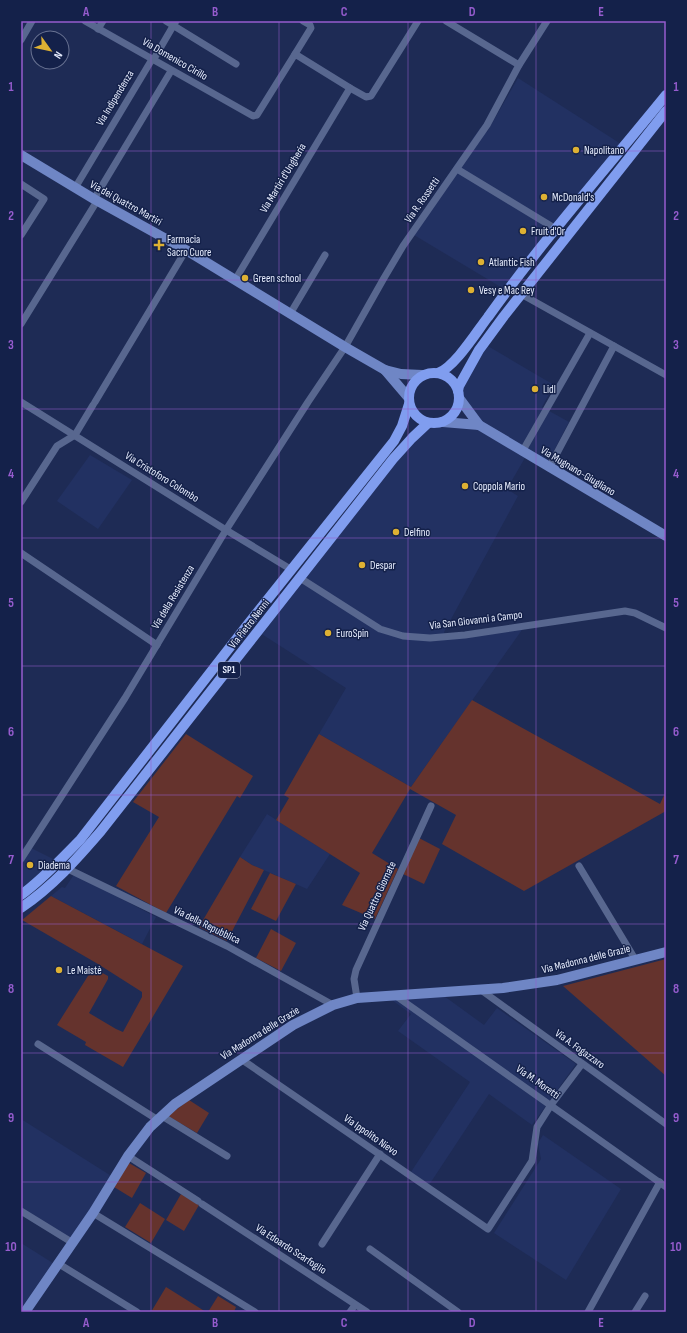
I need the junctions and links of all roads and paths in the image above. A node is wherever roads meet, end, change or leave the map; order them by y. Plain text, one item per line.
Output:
1 (32, 21) edge
2 (85, 21) edge
3 (103, 21) edge
4 (166, 21) edge
5 (303, 21) edge
6 (418, 21) edge
7 (446, 21) edge
8 (547, 21) edge
9 (175, 23) edge
10 (98, 29) junction
11 (21, 40) edge
12 (295, 54) junction
13 (153, 59) junction
14 (236, 64) dead end
15 (519, 66) junction
16 (171, 70) dead end
17 (350, 88) junction
18 (666, 95) edge
19 (666, 111) edge
20 (21, 155) edge
21 (457, 169) junction
22 (21, 184) edge
23 (75, 188) junction
24 (96, 200) junction
25 (556, 229) junction
26 (21, 235) edge
27 (186, 250) junction
28 (325, 256) dead end
29 (235, 280) junction
30 (521, 294) junction
31 (290, 314) junction
32 (21, 324) edge
33 (590, 332) junction
34 (614, 346) junction
35 (345, 347) junction
36 (385, 370) junction
37 (438, 373) junction
38 (666, 374) edge
39 (422, 375) junction
40 (459, 394) junction
41 (409, 400) junction
42 (21, 402) edge
43 (443, 422) junction
44 (428, 423) junction
45 (479, 425) junction
46 (75, 435) junction
47 (522, 452) junction
48 (549, 468) junction
49 (21, 502) edge
50 (226, 530) junction
51 (666, 536) edge
52 (21, 553) edge
53 (292, 570) junction
54 (300, 578) junction
55 (666, 628) edge
56 (157, 645) junction
57 (431, 806) dead end
58 (21, 858) edge
59 (579, 866) dead end
60 (68, 869) junction
61 (21, 894) edge
62 (21, 908) edge
63 (666, 952) edge
64 (635, 959) junction
65 (481, 990) junction
66 (396, 996) junction
67 (357, 998) junction
68 (333, 1005) junction
69 (38, 1044) dead end
70 (241, 1059) junction
71 (582, 1064) junction
72 (551, 1105) junction
73 (160, 1118) junction
74 (666, 1124) edge
75 (380, 1154) junction
76 (128, 1156) junction
77 (227, 1156) dead end
78 (663, 1184) edge
79 (21, 1211) edge
80 (93, 1213) junction
81 (73, 1243) junction
82 (322, 1244) dead end
83 (370, 1249) dead end
84 (59, 1264) junction
85 (645, 1296) dead end
86 (355, 1304) junction
87 (25, 1312) edge
88 (137, 1312) edge
89 (255, 1312) edge
90 (350, 1312) edge
91 (367, 1312) edge
92 (458, 1312) edge
93 (588, 1312) edge
94 (635, 1312) edge

1 - 11 street
2 - 10 street, Via Domenico Cirillo
3 - 10 street
4 - 9 street
5 - 12 street
6 - 17 street
7 - 15 street
8 - 15 street, Via R. Rossetti
9 - 13 street, Via Indipendenza
9 - 14 street
10 - 13 street, Via Domenico Cirillo
12 - 13 street, Via Domenico Cirillo
12 - 17 street
13 - 23 street, Via Indipendenza
15 - 21 street, Via R. Rossetti
16 - 24 street
17 - 29 street, Via Martiri d'Ungheria
18 - 25 main road
19 - 30 main road
20 - 23 street, Via dei Quattro Martiri
21 - 25 street
21 - 35 street, Via R. Rossetti
22 - 26 street
23 - 24 street, Via dei Quattro Martiri
24 - 27 street, Via dei Quattro Martiri
24 - 32 street
25 - 37 main road
27 - 29 street, Via dei Quattro Martiri
27 - 46 street
28 - 31 street
29 - 31 street, Via dei Quattro Martiri
30 - 33 street
30 - 40 main road
31 - 35 street, Via dei Quattro Martiri
33 - 34 street
33 - 47 street
34 - 38 street
34 - 48 street
35 - 36 street, Via dei Quattro Martiri
35 - 50 street, Via della Resistenza
36 - 39 street, Via dei Quattro Martiri
36 - 41 street, Via dei Quattro Martiri
37 - 39 main road
37 - 40 main road
39 - 41 main road
40 - 43 main road
40 - 45 street, Via Mugnano-Giugliano
41 - 44 main road
41 - 53 main road, Via Pietro Nenni / SP1
42 - 46 street, Via Cristoforo Colombo
43 - 44 main road
43 - 45 street, Via Mugnano-Giugliano
44 - 54 main road, Via Pietro Nenni / SP1
45 - 47 street, Via Mugnano-Giugliano
46 - 49 street
46 - 50 street, Via Cristoforo Colombo
47 - 48 street, Via Mugnano-Giugliano
48 - 51 street, Via Mugnano-Giugliano
50 - 53 street, Via Cristoforo Colombo
50 - 56 street, Via della Resistenza
52 - 56 street
53 - 61 main road, Via Pietro Nenni / SP1
54 - 55 street, Via San Giovanni a Campo
54 - 60 main road, Via Pietro Nenni / SP1
56 - 58 street, Via della Resistenza
57 - 67 street, Via Quattro Giornate
59 - 64 street
60 - 62 main road, Via Pietro Nenni / SP1
60 - 68 street, Via della Repubblica
63 - 64 street, Via Madonna delle Grazie
64 - 65 street, Via Madonna delle Grazie
65 - 66 street, Via Madonna delle Grazie
65 - 71 street, Via A. Fogazzaro
66 - 67 street, Via Madonna delle Grazie
66 - 72 street, Via M. Moretti
67 - 68 street, Via Madonna delle Grazie
68 - 70 street, Via Madonna delle Grazie
69 - 73 street
70 - 73 street, Via Madonna delle Grazie
70 - 75 street, Via Ippolito Nievo
71 - 72 street
71 - 74 street, Via A. Fogazzaro
72 - 75 street, Via Ippolito Nievo
72 - 78 street, Via M. Moretti
73 - 76 street, Via Madonna delle Grazie
73 - 77 street
75 - 82 street
76 - 80 street, Via Madonna delle Grazie
76 - 86 street, Via Edoardo Scarfoglio
78 - 93 street
79 - 81 street
80 - 81 street, Via Madonna delle Grazie
80 - 89 street
81 - 84 street, Via Madonna delle Grazie
83 - 92 street
84 - 87 street, Via Madonna delle Grazie
84 - 88 street
85 - 94 street
86 - 90 street
86 - 91 street, Via Edoardo Scarfoglio

